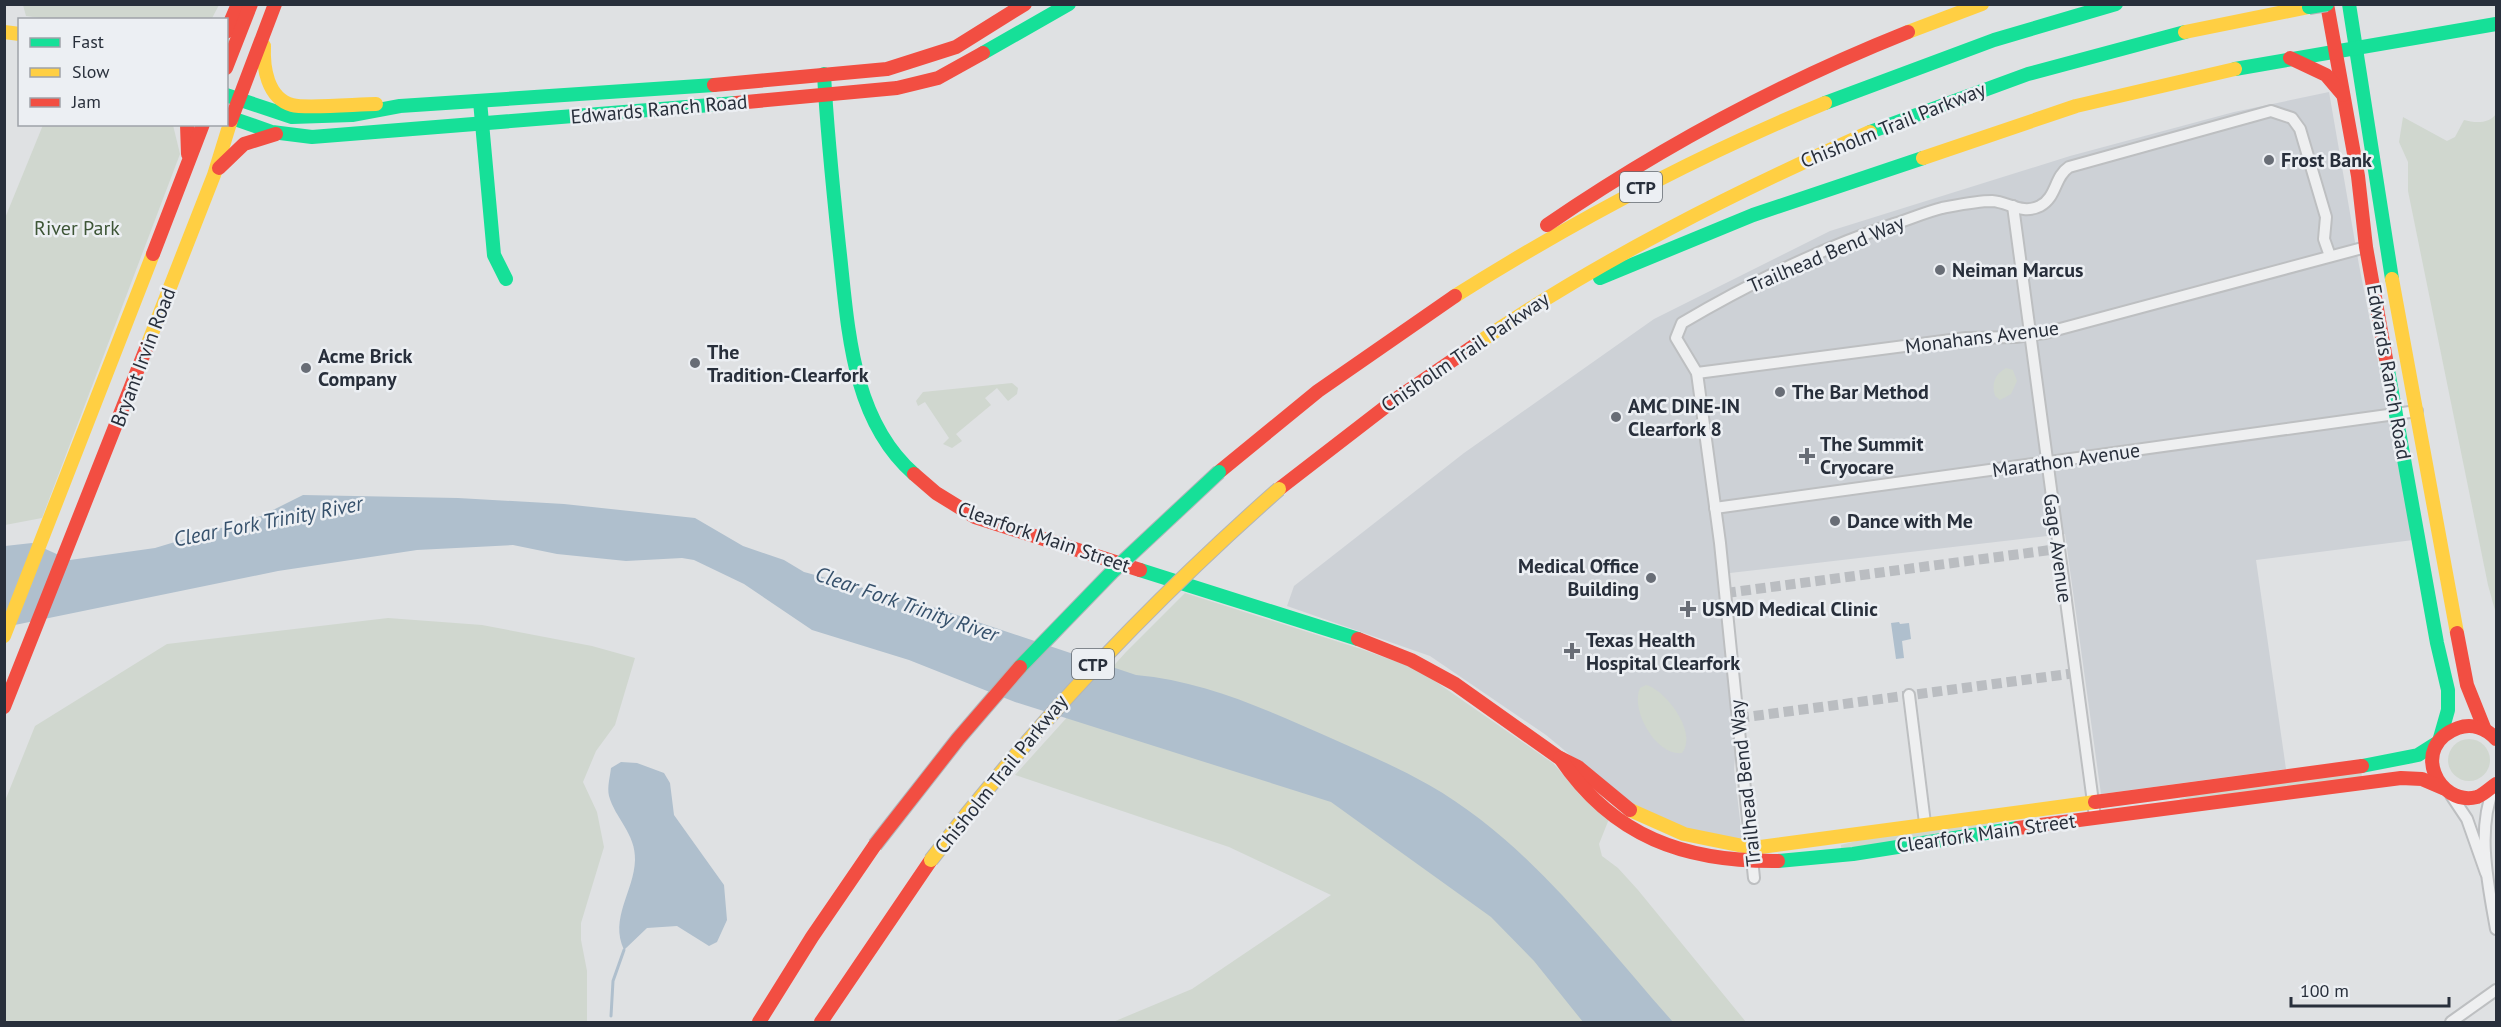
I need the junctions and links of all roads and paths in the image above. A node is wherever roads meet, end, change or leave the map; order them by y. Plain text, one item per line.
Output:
1 (238, 4) edge
2 (251, 4) edge
3 (275, 4) edge
4 (1025, 4) edge
5 (1069, 4) edge
6 (1982, 4) edge
7 (2116, 4) edge
8 (2327, 4) edge
9 (2349, 4) edge
10 (995, 23) junction
11 (2496, 24) edge
12 (228, 27) edge
13 (265, 33) junction
14 (1006, 41) junction
15 (2357, 48) junction
16 (2336, 51) junction
17 (2290, 58) junction
18 (228, 63) edge
19 (824, 74) junction
20 (644, 91) junction
21 (825, 94) junction
22 (232, 97) edge
23 (2345, 99) junction
24 (480, 101) junction
25 (400, 105) junction
26 (229, 116) edge
27 (587, 116) junction
28 (482, 125) junction
29 (187, 126) edge
30 (202, 126) edge
31 (226, 126) edge
32 (279, 133) junction
33 (188, 160) junction
34 (214, 175) junction
35 (2358, 176) junction
36 (2013, 206) junction
37 (2384, 236) junction
38 (2366, 247) junction
39 (2330, 256) junction
40 (506, 279) dead end
41 (2395, 297) junction
42 (1515, 316) junction
43 (1401, 329) junction
44 (2030, 335) junction
45 (1697, 373) junction
46 (2417, 411) junction
47 (2398, 414) junction
48 (2046, 462) junction
49 (1715, 508) junction
50 (4, 636) edge
51 (1909, 695) dead end
52 (4, 707) edge
53 (2493, 735) edge
54 (2438, 740) junction
55 (1560, 759) junction
56 (2495, 785) edge
57 (2445, 790) junction
58 (2093, 803) junction
59 (2095, 817) junction
60 (1925, 823) junction
61 (1753, 848) junction
62 (1754, 863) junction
63 (2487, 876) junction
64 (1754, 878) dead end
65 (2496, 929) edge
66 (812, 937) junction
67 (2496, 990) edge
68 (743, 1023) edge
69 (759, 1023) edge
70 (821, 1023) edge
71 (2451, 1023) edge

1 - 12 main road
2 - 18 main road
3 - 13 main road, Bryant Irvin Road
4 - 10 main road, Edwards Ranch Road
5 - 14 main road, Edwards Ranch Road
6 - 43 main road
7 - 43 main road, CTP
8 - 16 main road, Edwards Ranch Road
8 - 42 main road, Chisholm Trail Parkway / CTP, bridge
9 - 15 main road, Edwards Ranch Road
10 - 14 main road
10 - 19 main road, Edwards Ranch Road
11 - 15 main road
13 - 22 main road, Bryant Irvin Road
13 - 25 main road
14 - 21 main road, Edwards Ranch Road
15 - 16 main road
15 - 37 main road, Edwards Ranch Road
16 - 17 main road
16 - 23 main road, Edwards Ranch Road
17 - 23 main road
17 - 42 main road
19 - 20 main road, Edwards Ranch Road
19 - 21 main road, Clearfork Main Street
20 - 24 main road, Edwards Ranch Road
20 - 27 main road
21 - 27 main road, Edwards Ranch Road
21 - 55 main road, Clearfork Main Street
22 - 25 main road, Edwards Ranch Road
22 - 26 main road, Bryant Irvin Road
23 - 35 main road, Edwards Ranch Road
24 - 25 main road, Edwards Ranch Road
24 - 28 main road
26 - 32 main road, Edwards Ranch Road
27 - 28 main road, Edwards Ranch Road
28 - 32 main road, Edwards Ranch Road
28 - 40 main road
29 - 33 main road
30 - 33 main road, Bryant Irvin Road
31 - 34 main road, Bryant Irvin Road
32 - 34 main road
33 - 50 main road, Bryant Irvin Road
34 - 52 main road, Bryant Irvin Road
35 - 37 main road
35 - 38 main road, Edwards Ranch Road
36 - 39 street, Trailhead Bend Way
36 - 44 street, Gage Avenue
36 - 45 street, Trailhead Bend Way
37 - 41 main road, Edwards Ranch Road
38 - 39 street, Monahans Avenue
38 - 41 main road
38 - 47 main road, Edwards Ranch Road
39 - 44 street, Monahans Avenue
41 - 46 main road, Edwards Ranch Road
42 - 70 main road, Chisholm Trail Parkway / CTP, bridge
43 - 66 main road, CTP, bridge
44 - 45 street, Monahans Avenue
44 - 48 street, Gage Avenue
45 - 49 street, Trailhead Bend Way
46 - 47 street, Marathon Avenue
46 - 53 main road, Edwards Ranch Road
47 - 48 street, Marathon Avenue
47 - 54 main road, Edwards Ranch Road
48 - 49 street, Marathon Avenue
48 - 58 street, Gage Avenue
49 - 61 street, Trailhead Bend Way
51 - 60 street
53 - 54 main road, Clearfork Main Street
54 - 57 main road, Edwards Ranch Road
54 - 58 main road, Clearfork Main Street
55 - 61 main road, Clearfork Main Street
55 - 62 main road, Clearfork Main Street
56 - 57 main road, Clearfork Main Street
56 - 63 street
57 - 59 main road, Clearfork Main Street
57 - 63 street
58 - 59 street, Gage Avenue
58 - 60 main road, Clearfork Main Street
59 - 62 main road, Clearfork Main Street
60 - 61 main road, Clearfork Main Street
61 - 62 street, Trailhead Bend Way
62 - 64 street, Trailhead Bend Way
63 - 65 street
66 - 68 main road
66 - 69 main road, CTP
67 - 71 street

